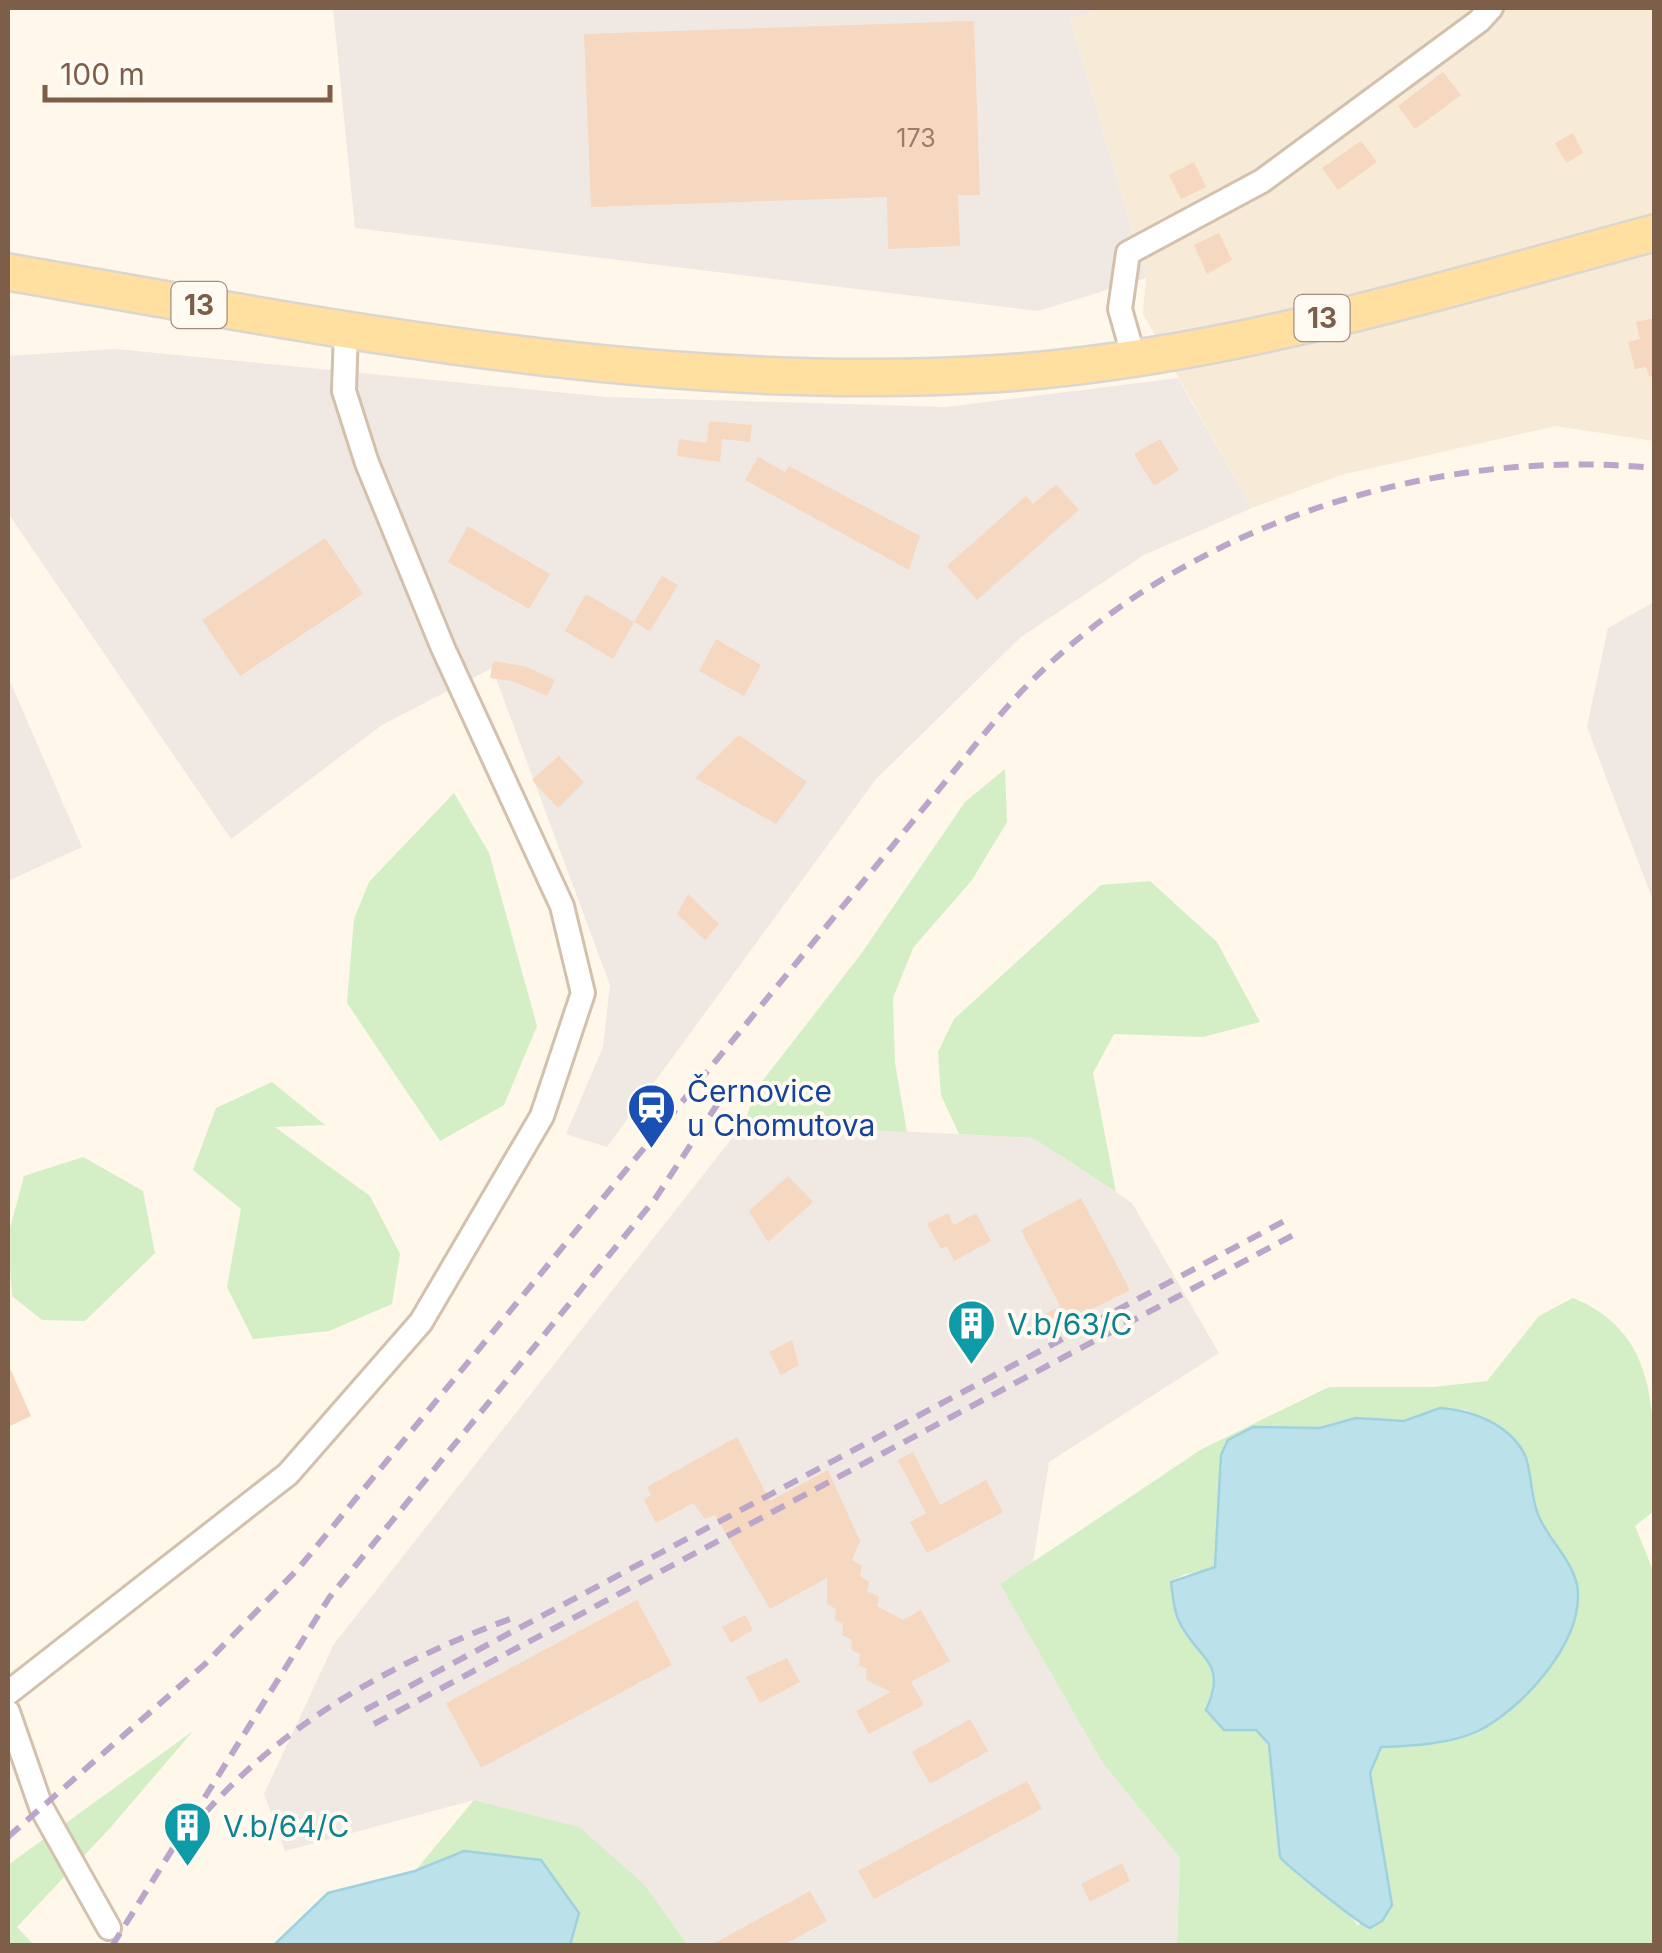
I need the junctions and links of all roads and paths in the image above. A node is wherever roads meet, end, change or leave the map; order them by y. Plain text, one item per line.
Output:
1 (1491, 8) edge
2 (1654, 233) edge
3 (8, 272) edge
4 (346, 330) junction
5 (1134, 358) junction
6 (8, 1693) edge
7 (8, 1712) edge
8 (109, 1928) dead end

1 - 5 street
2 - 5 main road, 13
3 - 4 main road, 13
4 - 5 main road, 13
4 - 6 street
7 - 8 street

